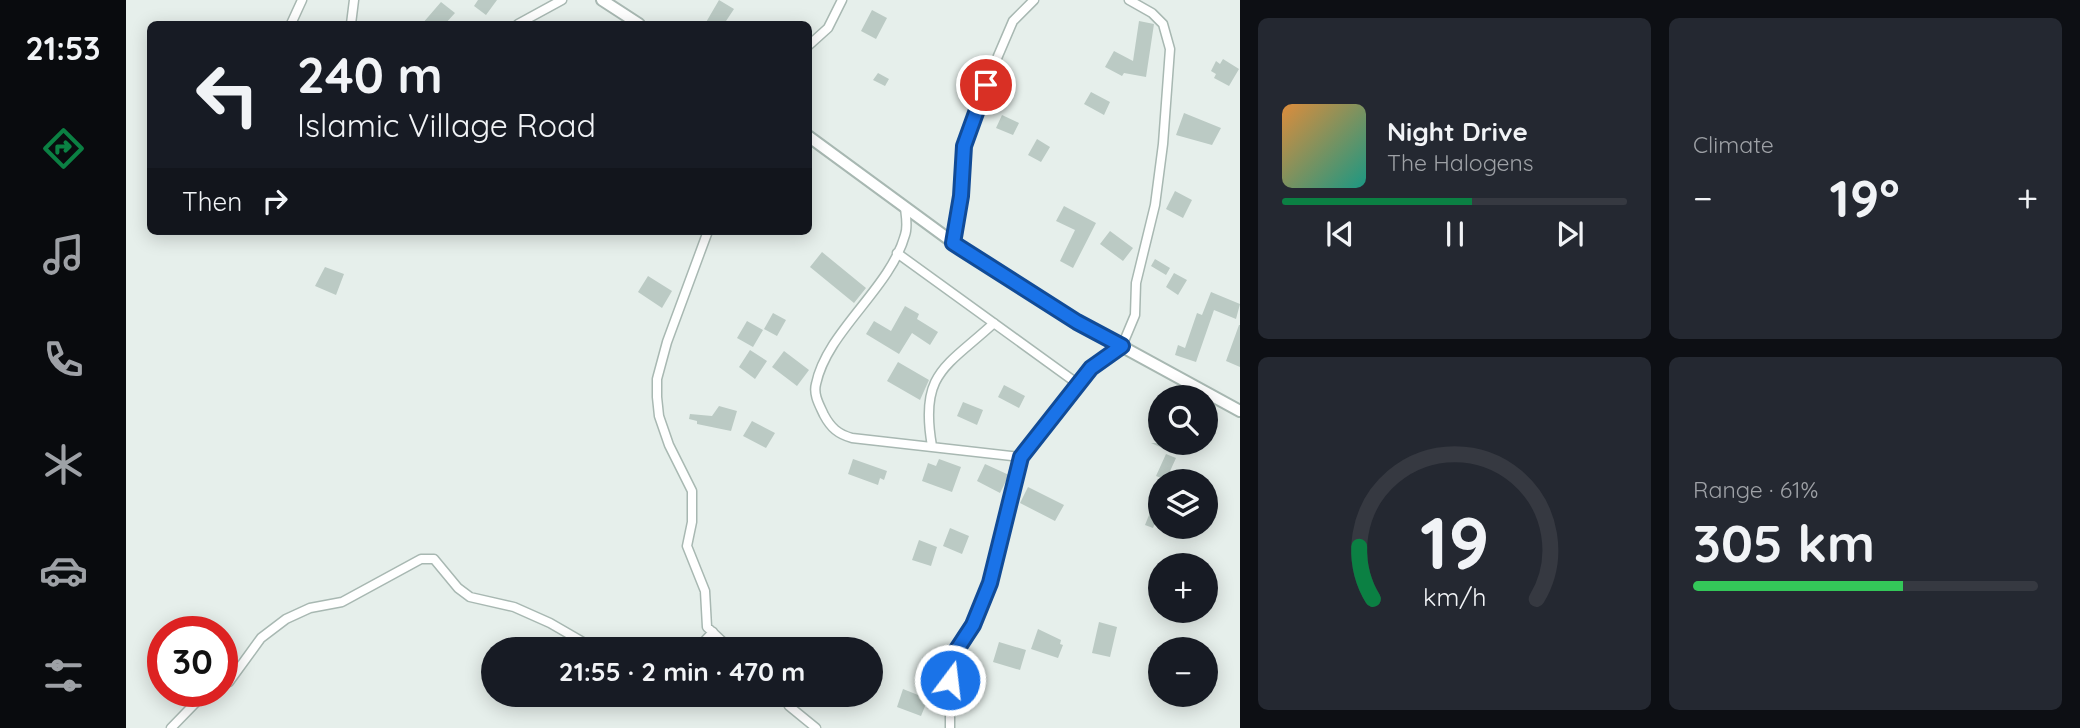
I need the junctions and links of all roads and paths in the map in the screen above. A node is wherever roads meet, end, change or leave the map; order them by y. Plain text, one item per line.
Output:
1 (302, 0) edge
2 (354, 0) edge
3 (562, 0) edge
4 (602, 0) edge
5 (842, 0) edge
6 (1034, 0) edge
7 (1129, 0) edge
8 (292, 21) edge
9 (351, 21) edge
10 (524, 21) edge
11 (634, 21) edge
12 (812, 42) edge
13 (812, 139) edge
14 (905, 208) junction
15 (707, 235) edge
16 (953, 243) junction
17 (897, 253) junction
18 (994, 323) junction
19 (1122, 346) junction
20 (1078, 384) junction
21 (1240, 411) edge
22 (932, 446) junction
23 (1021, 457) junction
24 (713, 632) junction
25 (574, 637) edge
26 (708, 637) edge
27 (718, 637) edge
28 (238, 670) edge
29 (191, 707) edge
30 (790, 707) edge
31 (171, 728) edge
32 (816, 728) edge
33 (950, 728) edge

1 - 8 street
2 - 9 street
3 - 10 street
4 - 11 street
5 - 12 street
6 - 16 street
7 - 19 street
13 - 14 street
14 - 16 street
14 - 17 street
15 - 24 street
16 - 19 street
17 - 18 street
17 - 22 street
18 - 20 street
18 - 22 street
19 - 20 street
19 - 21 street
20 - 23 street
22 - 23 street
23 - 33 street
24 - 26 street
24 - 27 street
25 - 28 street
29 - 31 street
30 - 32 street

